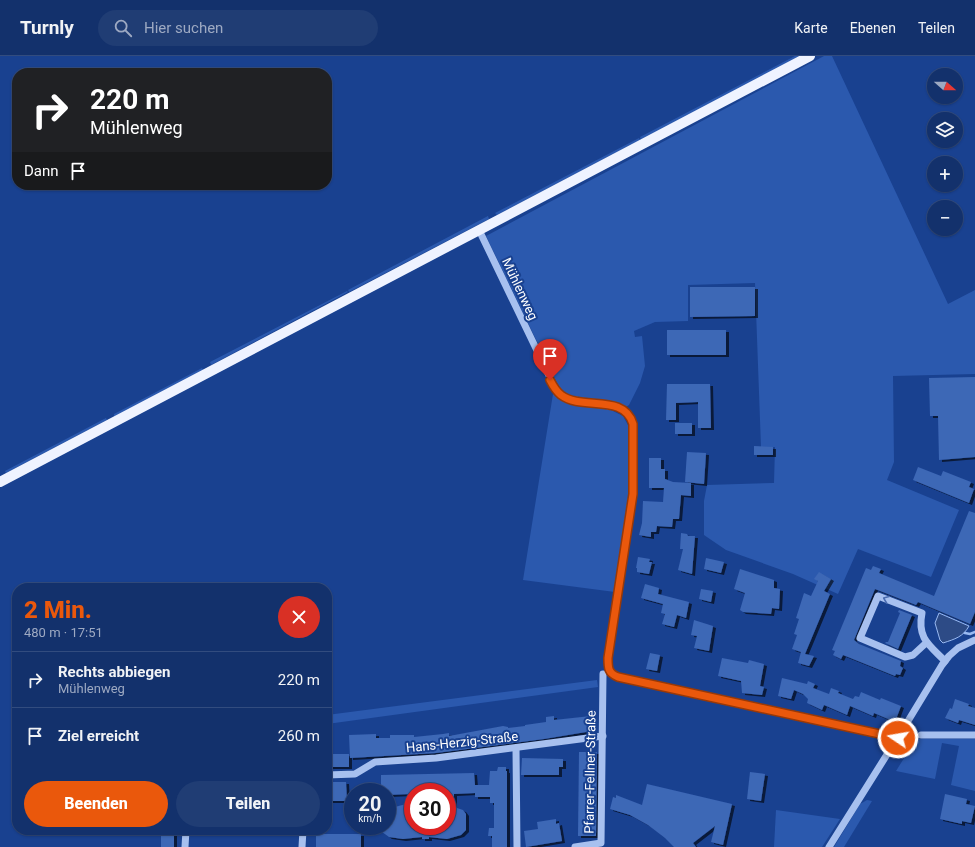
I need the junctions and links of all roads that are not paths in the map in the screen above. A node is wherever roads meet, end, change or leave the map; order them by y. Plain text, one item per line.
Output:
1 (810, 56) edge
2 (479, 230) junction
3 (0, 482) edge
4 (975, 640) edge
5 (926, 643) junction
6 (945, 661) junction
7 (603, 674) dead end
8 (921, 735) dead end
9 (975, 735) edge
10 (603, 736) junction
11 (898, 738) junction
12 (516, 749) junction
13 (332, 774) edge
14 (186, 835) edge
15 (303, 835) edge
16 (186, 847) edge
17 (302, 847) edge
18 (517, 847) edge
19 (575, 847) edge
20 (829, 847) edge

1 - 2 main road
2 - 3 main road
2 - 11 street, Mühlenweg
4 - 6 street
5 -> 5 street
5 - 6 street
6 - 11 street
7 - 10 street, Pfarrer-Fellner-Straße
8 - 9 street
10 - 12 street, Hans-Herzig-Straße
10 - 19 street, Pfarrer-Fellner-Straße
11 - 20 street
12 - 13 street, Hans-Herzig-Straße
12 - 18 street
14 - 16 street
15 - 17 street

